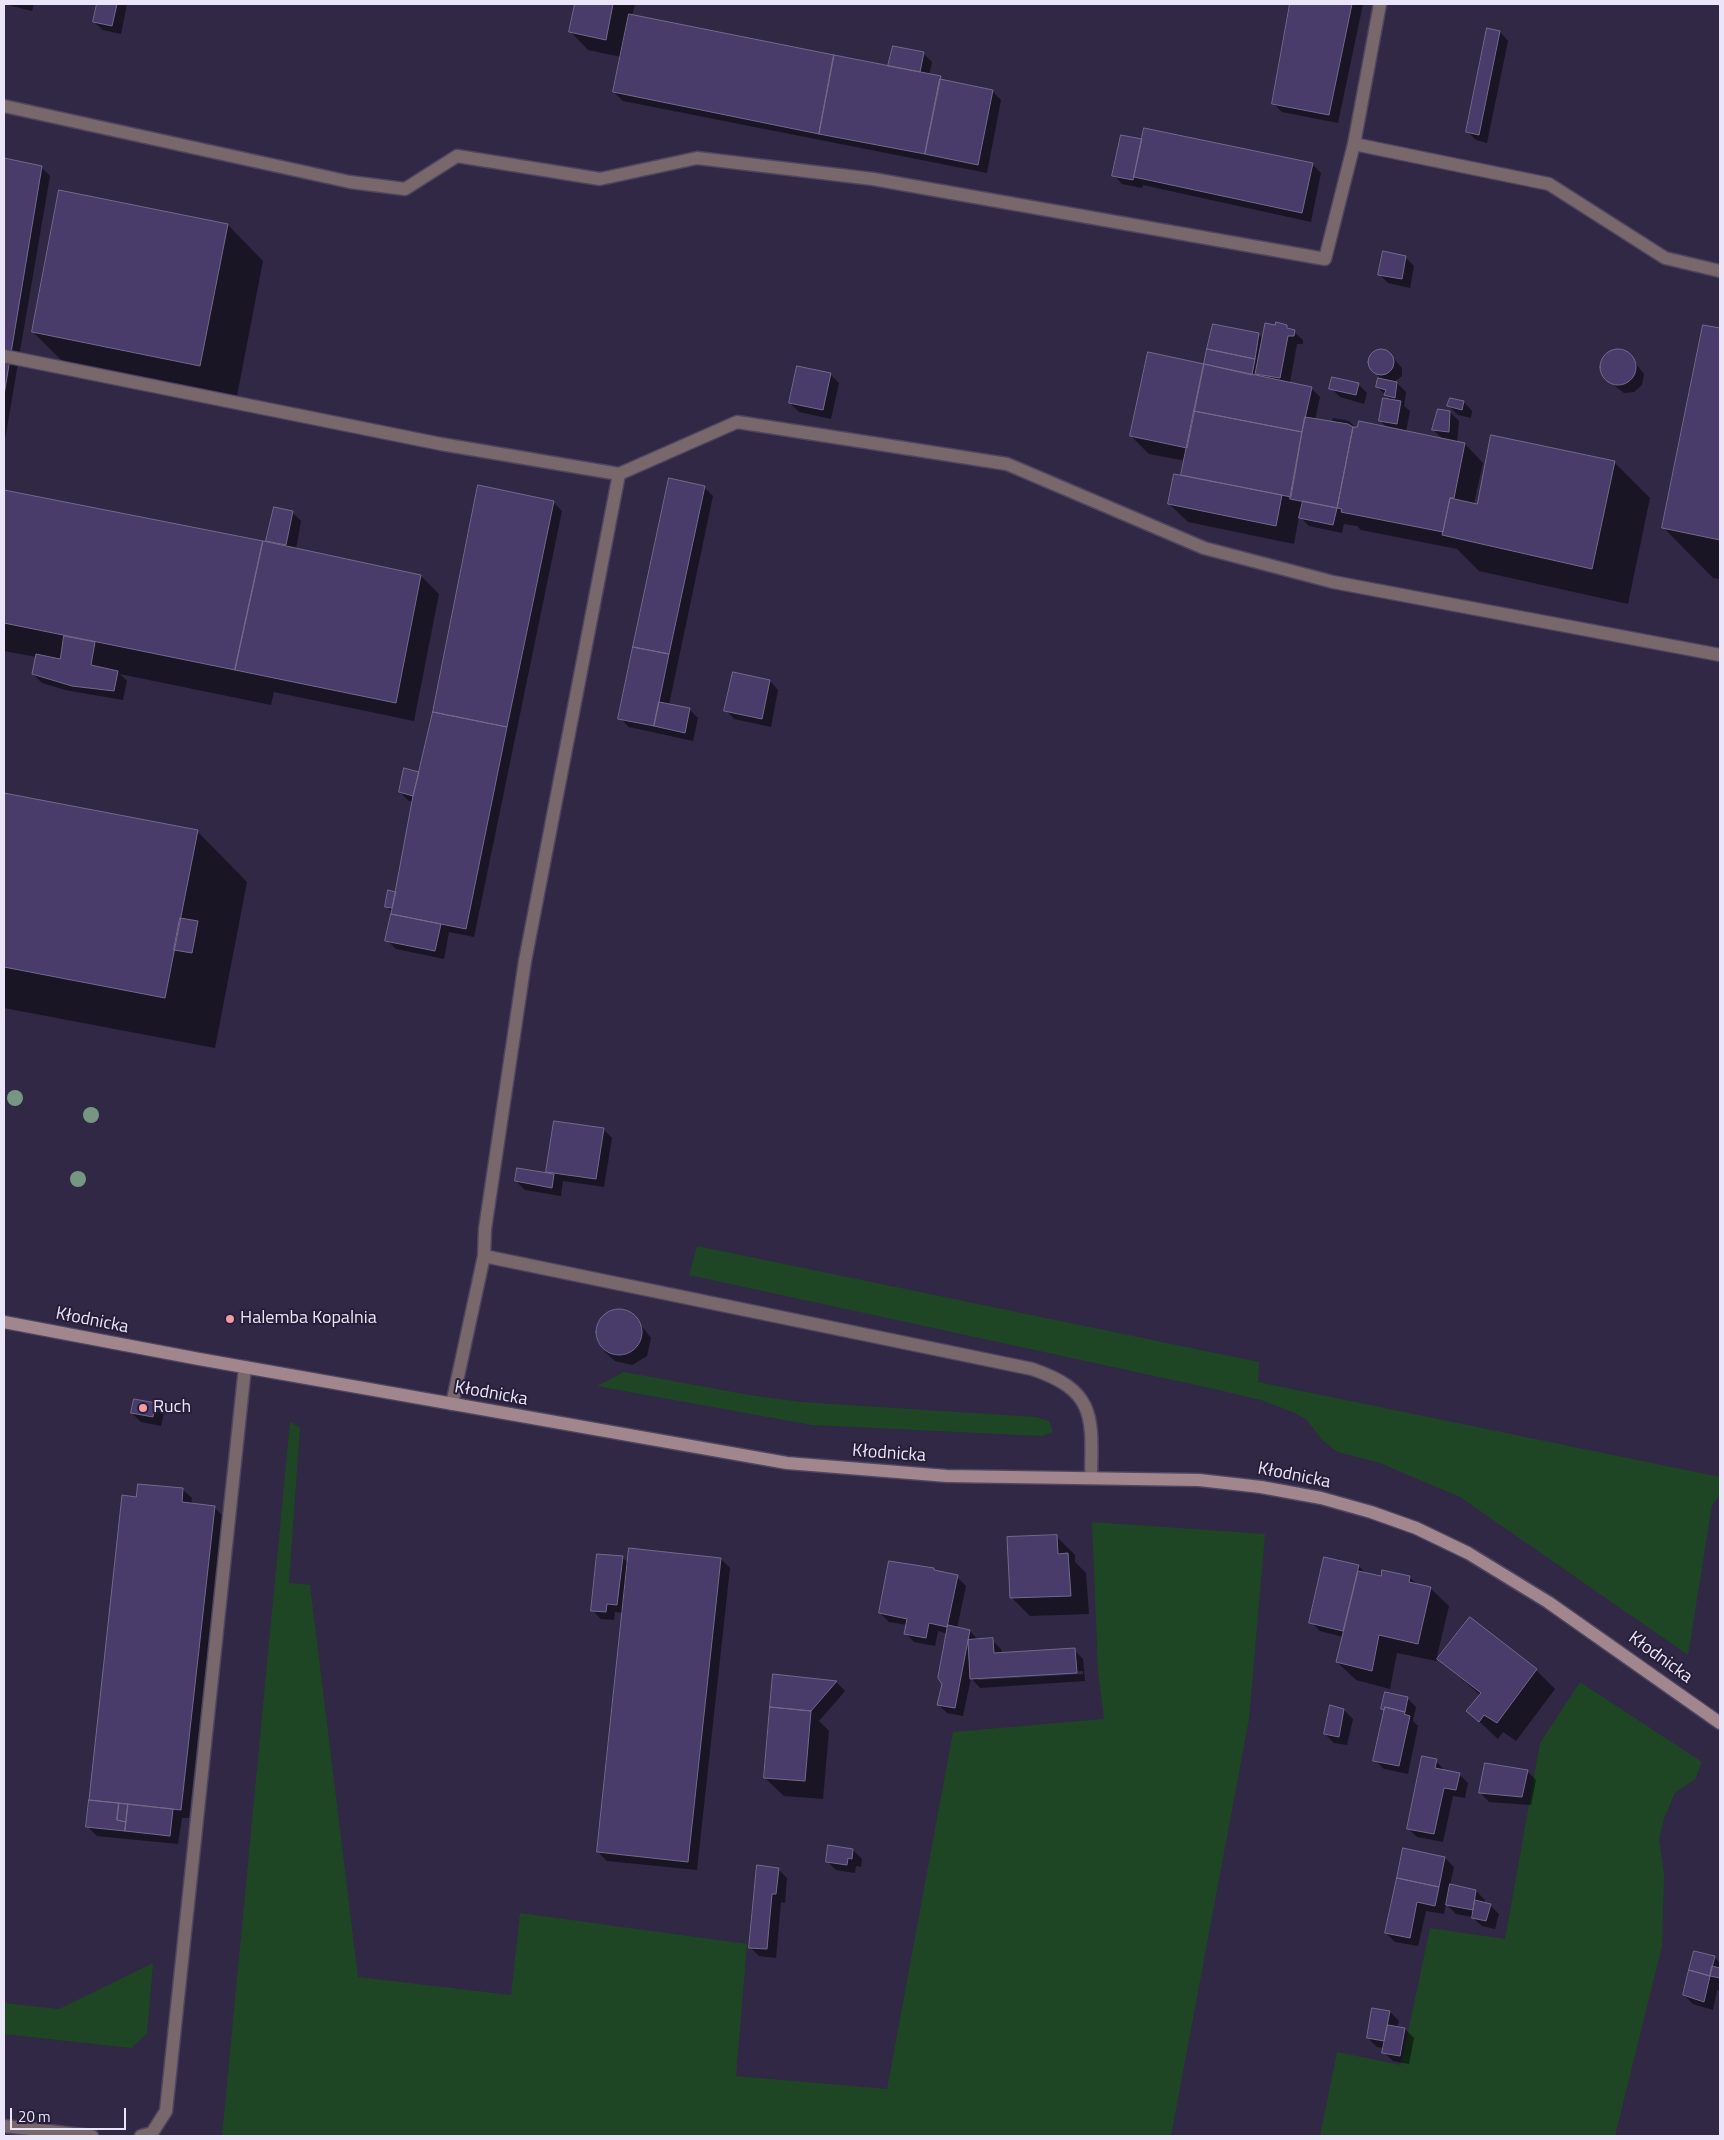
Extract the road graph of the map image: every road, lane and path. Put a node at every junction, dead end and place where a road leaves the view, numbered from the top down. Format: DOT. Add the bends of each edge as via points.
graph roads {
  1 [pos="1380,4"];
  2 [pos="4,106"];
  3 [pos="1354,144"];
  4 [pos="1720,271"];
  5 [pos="4,356"];
  6 [pos="619,474"];
  7 [pos="1720,655"];
  8 [pos="484,1256"];
  9 [pos="4,1322"];
  10 [pos="245,1367"];
  11 [pos="452,1404"];
  12 [pos="1091,1478"];
  13 [pos="1720,1723"];
  14 [pos="4,2126"];
  15 [pos="92,2136"];
  16 [pos="141,2136"];
  1 -- 3 [label="lane"];
  2 -- 3 [label="lane" via="350,182 405,189 457,156 600,179 697,158 873,178 1325,259"];
  3 -- 4 [label="lane" via="1549,184 1666,258"];
  5 -- 6 [label="lane" via="441,444"];
  6 -- 7 [label="lane" via="737,422 1007,464 1204,548 1333,582"];
  6 -- 8 [label="lane" via="525,961 485,1229"];
  8 -- 11 [label="lane"];
  8 -- 12 [label="lane" via="1032,1369 1062,1381 1078,1395 1090,1415"];
  9 -- 10 [label="street, Kłodnicka"];
  10 -- 11 [label="street, Kłodnicka"];
  10 -- 16 [label="lane" via="166,2111 152,2133"];
  11 -- 12 [label="street, Kłodnicka" via="787,1463 946,1476"];
  12 -- 13 [label="street, Kłodnicka" via="1199,1480 1261,1486 1321,1498 1416,1528 1468,1553 1548,1602"];
  14 -- 15 [label="lane"];
}
